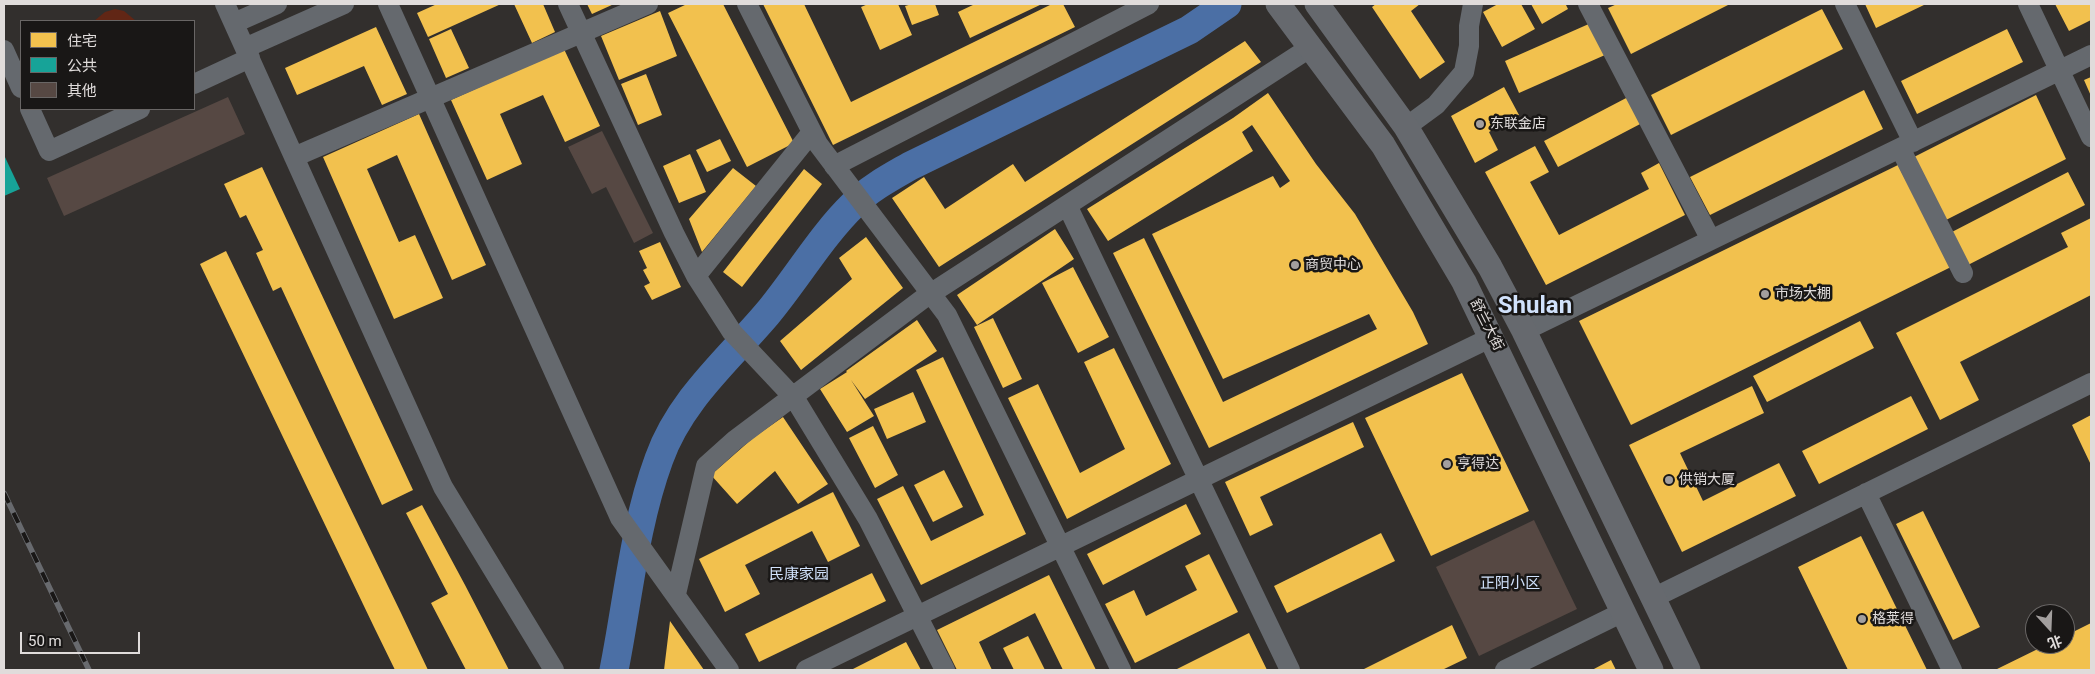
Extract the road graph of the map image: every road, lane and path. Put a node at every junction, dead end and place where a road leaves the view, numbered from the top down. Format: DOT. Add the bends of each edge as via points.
graph roads {
  1 [pos="225,4"];
  2 [pos="277,4"];
  3 [pos="344,4"];
  4 [pos="388,4"];
  5 [pos="568,4"];
  6 [pos="648,4"];
  7 [pos="747,4"];
  8 [pos="1149,4"];
  9 [pos="1278,4"];
  10 [pos="1473,4"];
  11 [pos="1588,4"];
  12 [pos="1844,4"];
  13 [pos="2028,4"];
  14 [pos="1318,6"];
  15 [pos="234,23"];
  16 [pos="582,32"];
  17 [pos="1304,38"];
  18 [pos="4,50"];
  19 [pos="247,53"];
  20 [pos="2091,55"];
  21 [pos="2060,71"];
  22 [pos="195,83"];
  23 [pos="20,86"];
  24 [pos="430,98"];
  25 [pos="30,110"];
  26 [pos="138,110"];
  27 [pos="1406,127"];
  28 [pos="812,132"];
  29 [pos="2091,137"];
  30 [pos="1907,145"];
  31 [pos="294,157"];
  32 [pos="836,168"];
  33 [pos="1067,205"];
  34 [pos="1711,240"];
  35 [pos="1963,273"];
  36 [pos="696,276"];
  37 [pos="931,293"];
  38 [pos="1524,331"];
  39 [pos="1492,337"];
  40 [pos="2091,383"];
  41 [pos="793,397"];
  42 [pos="1199,479"];
  43 [pos="1866,493"];
  44 [pos="1060,547"];
  45 [pos="674,592"];
  46 [pos="1653,598"];
  47 [pos="1623,612"];
  48 [pos="918,616"];
  49 [pos="554,670"];
  50 [pos="729,670"];
  51 [pos="806,670"];
  52 [pos="945,670"];
  53 [pos="1120,670"];
  54 [pos="1290,670"];
  55 [pos="1505,670"];
  56 [pos="1651,670"];
  57 [pos="1688,670"];
  58 [pos="1952,670"];
  1 -- 15 [label="street"];
  2 -- 15 [label="street"];
  3 -- 19 [label="street"];
  4 -- 24 [label="street"];
  5 -- 16 [label="street"];
  6 -- 16 [label="street"];
  7 -- 28 [label="street"];
  8 -- 32 [label="street"];
  9 -- 17 [label="main road, 舒兰大街"];
  10 -- 27 [label="street" via="1464,72 1436,105"];
  11 -- 34 [label="street"];
  12 -- 30 [label="street"];
  13 -- 21 [label="street"];
  14 -- 27 [label="main road"];
  15 -- 19 [label="street"];
  16 -- 24 [label="street"];
  16 -- 36 [label="street"];
  17 -- 33 [label="street"];
  17 -- 39 [label="main road, 舒兰大街" via="1383,146 1464,282"];
  18 -- 23 [label="street"];
  19 -- 22 [label="street"];
  19 -- 31 [label="street"];
  20 -- 21 [label="street"];
  21 -- 29 [label="street"];
  21 -- 30 [label="street"];
  24 -- 31 [label="street"];
  24 -- 45 [label="street" via="620,518"];
  25 -- 26 [label="street" via="49,151"];
  27 -- 38 [label="main road" via="1490,267"];
  28 -- 32 [label="street"];
  28 -- 36 [label="street"];
  30 -- 34 [label="street"];
  30 -- 35 [label="street"];
  31 -- 49 [label="street" via="443,487"];
  32 -- 37 [label="street"];
  33 -- 37 [label="street"];
  33 -- 42 [label="street"];
  34 -- 38 [label="street"];
  36 -- 41 [label="street" via="732,332"];
  37 -- 41 [label="street"];
  37 -- 44 [label="street" via="947,315"];
  38 -- 46 [label="main road"];
  39 -- 42 [label="street"];
  39 -- 47 [label="main road, 舒兰大街"];
  40 -- 43 [label="street"];
  41 -- 45 [label="street" via="706,466"];
  41 -- 48 [label="street" via="868,520"];
  42 -- 44 [label="street"];
  42 -- 54 [label="street"];
  43 -- 46 [label="street"];
  43 -- 58 [label="street"];
  44 -- 48 [label="street"];
  44 -- 53 [label="street"];
  45 -- 50 [label="street"];
  46 -- 57 [label="main road"];
  47 -- 55 [label="street"];
  47 -- 56 [label="main road, 舒兰大街"];
  48 -- 51 [label="street"];
  48 -- 52 [label="street"];
}
